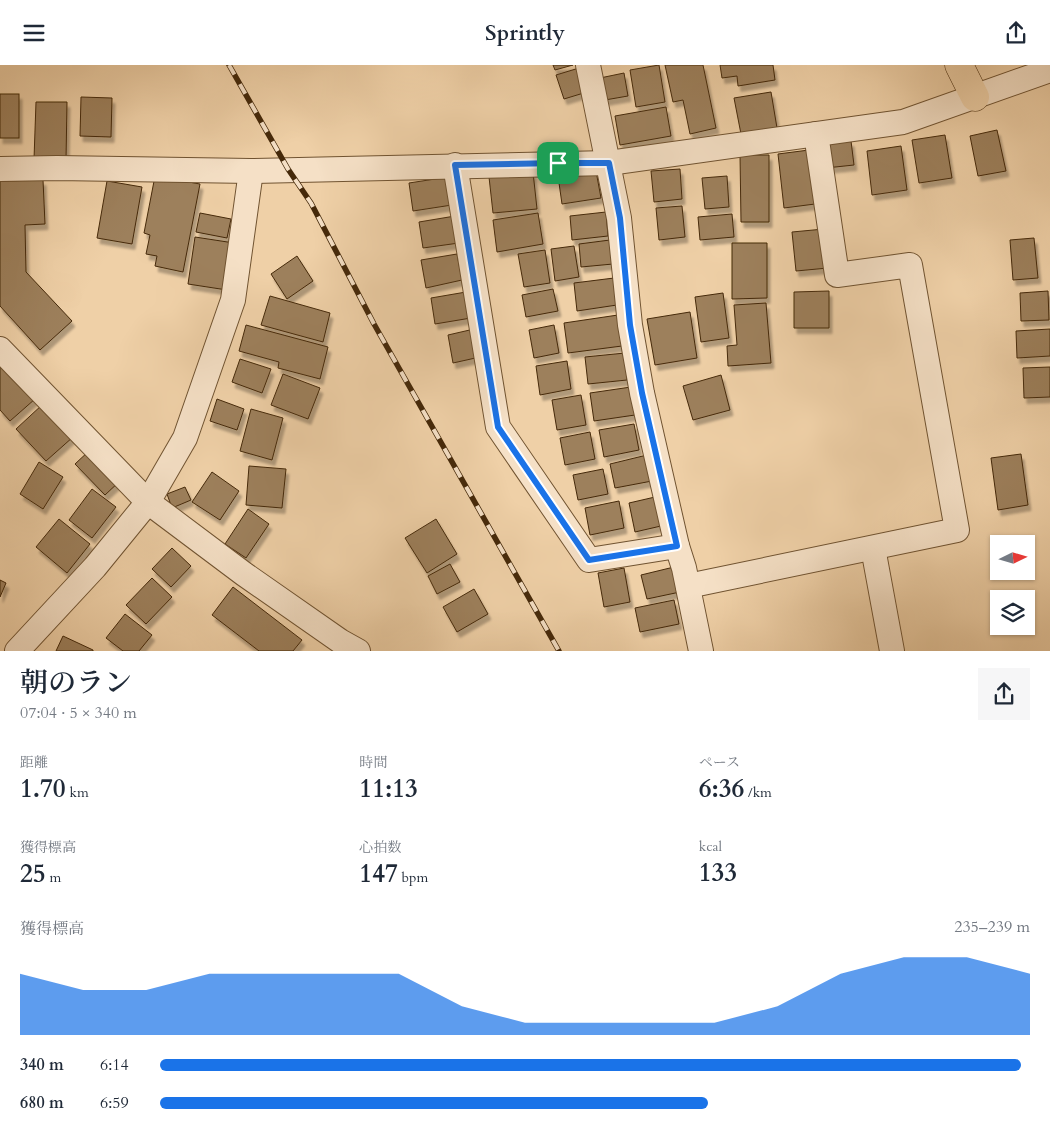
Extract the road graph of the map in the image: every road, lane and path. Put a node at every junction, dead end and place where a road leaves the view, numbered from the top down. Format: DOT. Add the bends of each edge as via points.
graph roads {
  1 [pos="588,65"];
  2 [pos="960,65"];
  3 [pos="1050,70"];
  4 [pos="975,97"];
  5 [pos="816,135"];
  6 [pos="609,163"];
  7 [pos="455,165"];
  8 [pos="0,169"];
  9 [pos="251,171"];
  10 [pos="0,349"];
  11 [pos="148,502"];
  12 [pos="677,546"];
  13 [pos="872,548"];
  14 [pos="688,586"];
  15 [pos="17,651"];
  16 [pos="358,651"];
  17 [pos="701,651"];
  18 [pos="892,651"];
  1 -- 6 [label="lane"];
  2 -- 4 [label="main road"];
  3 -- 4 [label="lane"];
  4 -- 5 [label="lane" via="903,122"];
  5 -- 6 [label="lane"];
  5 -- 13 [label="lane" via="837,275 910,265 957,530"];
  6 -- 7 [label="lane"];
  6 -- 12 [label="lane" via="620,218 635,354"];
  7 -- 9 [label="lane"];
  7 -- 12 [label="lane" via="498,427 589,560"];
  8 -- 9 [label="lane"];
  9 -- 11 [label="lane" via="233,300 186,438"];
  10 -- 11 [label="lane"];
  11 -- 15 [label="lane" via="95,567"];
  11 -- 16 [label="lane" via="244,574"];
  12 -- 14 [label="lane"];
  13 -- 14 [label="lane"];
  13 -- 18 [label="lane"];
  14 -- 17 [label="lane"];
}
